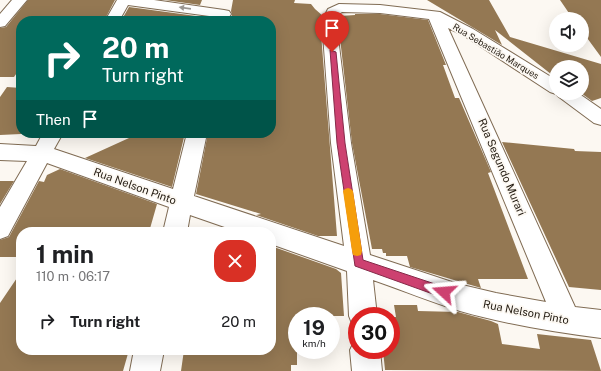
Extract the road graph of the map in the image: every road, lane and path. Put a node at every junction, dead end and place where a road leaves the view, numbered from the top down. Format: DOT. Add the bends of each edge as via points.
graph roads {
  1 [pos="20,0"];
  2 [pos="124,0"];
  3 [pos="224,12"];
  4 [pos="435,15"];
  5 [pos="115,16"];
  6 [pos="0,23"];
  7 [pos="549,84"];
  8 [pos="574,100"];
  9 [pos="601,118"];
  10 [pos="49,138"];
  11 [pos="196,138"];
  12 [pos="0,152"];
  13 [pos="41,154"];
  14 [pos="181,203"];
  15 [pos="176,227"];
  16 [pos="253,227"];
  17 [pos="0,229"];
  18 [pos="276,235"];
  19 [pos="359,263"];
  20 [pos="362,307"];
  21 [pos="567,320"];
  22 [pos="601,324"];
  23 [pos="148,355"];
  24 [pos="366,359"];
  25 [pos="145,371"];
  26 [pos="367,371"];
  1 -- 6 [label="street"];
  3 -- 2 [label="street, one-way"];
  2 -- 5 [label="street"];
  4 -- 7 [label="street, Rua Sebastião Marques" via="468,32"];
  4 -- 19 [label="street" via="339,8 333,12 329,21 341,143"];
  4 -- 21 [label="street, Rua Segundo Murari"];
  8 -- 9 [label="street"];
  10 -- 13 [label="street"];
  11 -- 14 [label="street"];
  12 -- 13 [label="street, Rua Nelson Pinto"];
  13 -- 14 [label="street, Rua Nelson Pinto"];
  13 -- 17 [label="street"];
  14 -- 15 [label="street"];
  14 -- 16 [label="street, Rua Nelson Pinto"];
  18 -- 19 [label="street, Rua Nelson Pinto"];
  19 -- 20 [label="street"];
  19 -- 21 [label="street, Rua Nelson Pinto" via="458,297"];
  21 -- 22 [label="street, Rua Nelson Pinto"];
  23 -- 25 [label="street"];
  24 -- 26 [label="street"];
}
